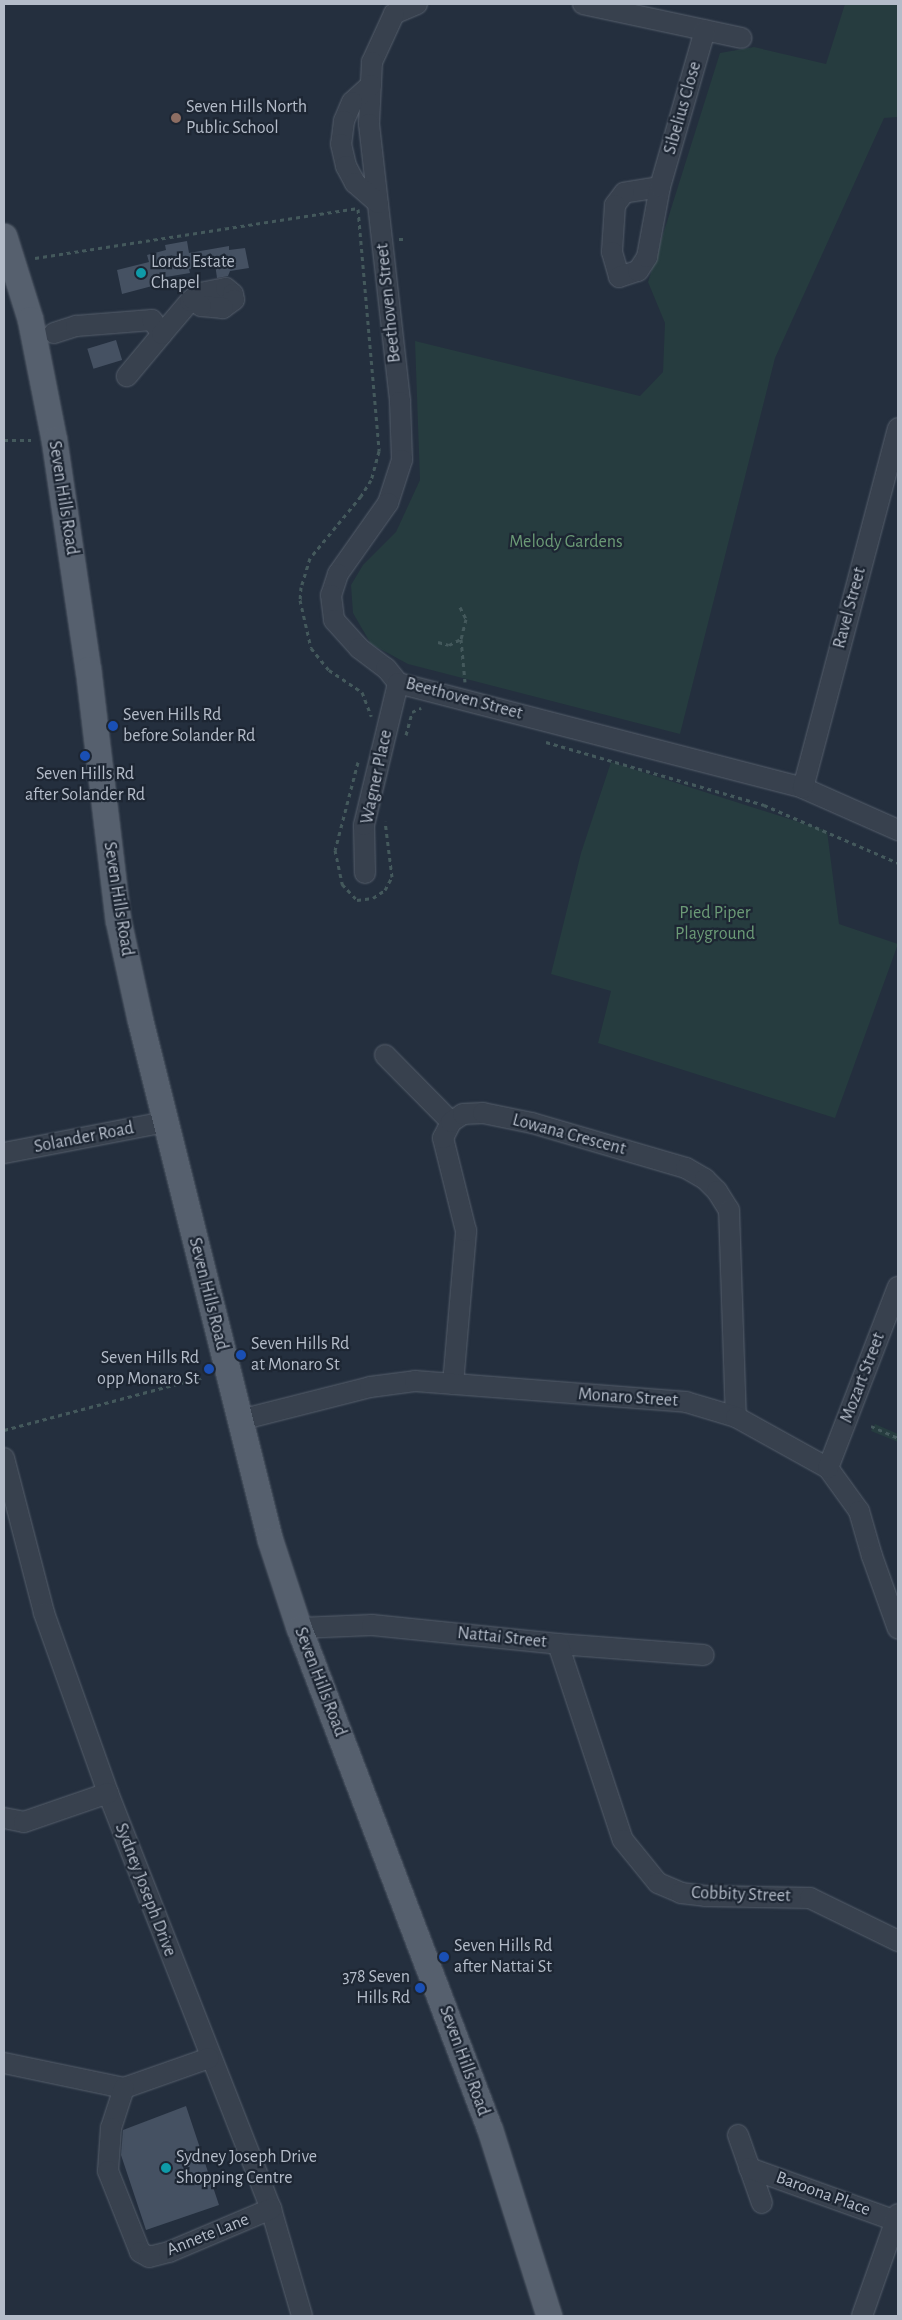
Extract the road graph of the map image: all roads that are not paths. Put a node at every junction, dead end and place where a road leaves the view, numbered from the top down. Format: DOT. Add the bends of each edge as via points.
graph roads {
  1 [pos="417,4"];
  2 [pos="583,4"];
  3 [pos="389,9"];
  4 [pos="705,30"];
  5 [pos="741,38"];
  6 [pos="370,85"];
  7 [pos="660,187"];
  8 [pos="378,204"];
  9 [pos="4,236"];
  10 [pos="193,299"];
  11 [pos="54,333"];
  12 [pos="162,334"];
  13 [pos="127,376"];
  14 [pos="898,428"];
  15 [pos="398,683"];
  16 [pos="802,788"];
  17 [pos="898,830"];
  18 [pos="365,873"];
  19 [pos="385,1056"];
  20 [pos="165,1122"];
  21 [pos="451,1122"];
  22 [pos="4,1153"];
  23 [pos="898,1287"];
  24 [pos="452,1384"];
  25 [pos="736,1417"];
  26 [pos="240,1420"];
  27 [pos="4,1458"];
  28 [pos="828,1468"];
  29 [pos="299,1628"];
  30 [pos="898,1629"];
  31 [pos="558,1644"];
  32 [pos="704,1655"];
  33 [pos="108,1793"];
  34 [pos="4,1818"];
  35 [pos="898,1940"];
  36 [pos="209,2058"];
  37 [pos="4,2063"];
  38 [pos="124,2088"];
  39 [pos="738,2135"];
  40 [pos="749,2168"];
  41 [pos="762,2203"];
  42 [pos="271,2209"];
  43 [pos="897,2218"];
  44 [pos="302,2316"];
  45 [pos="549,2316"];
  46 [pos="862,2316"];
  1 -- 3 [label="street, Beethoven Street"];
  2 -- 4 [label="street"];
  3 -- 6 [label="street, Beethoven Street" via="372,62"];
  4 -- 5 [label="street"];
  4 -- 7 [label="street, Sibelius Close"];
  6 -- 8 [label="street, Beethoven Street" via="369,124"];
  6 -- 8 [label="street" via="352,102 344,121 341,144 346,166 355,183"];
  8 -- 15 [label="street, Beethoven Street" via="400,402 402,460 388,503 338,574 331,595 334,620"];
  9 -- 20 [label="main road, Seven Hills Road" via="30,319 42,373 88,669 118,920"];
  10 -- 12 [label="street"];
  11 -- 12 [label="street" via="76,326 152,320"];
  12 -- 13 [label="street"];
  14 -- 16 [label="street, Ravel Street"];
  15 -- 16 [label="street, Beethoven Street"];
  15 -- 18 [label="street, Wagner Place" via="364,825"];
  16 -- 17 [label="street, Beethoven Street"];
  19 -- 21 [label="street"];
  20 -- 22 [label="street, Solander Road"];
  20 -- 26 [label="main road, Seven Hills Road"];
  21 -- 24 [label="street" via="443,1138 445,1154 466,1231"];
  21 -- 25 [label="street, Lowana Crescent" via="464,1114 483,1113 532,1123 686,1168 706,1179 729,1210"];
  23 -- 28 [label="street, Mozart Street"];
  24 -- 25 [label="street, Monaro Street" via="686,1402"];
  24 -- 26 [label="street, Monaro Street" via="415,1381 370,1386"];
  25 -- 28 [label="street, Monaro Street"];
  26 -- 29 [label="main road, Seven Hills Road" via="270,1540"];
  27 -- 33 [label="street, Sydney Joseph Drive" via="44,1613"];
  28 -- 30 [label="street, Monaro Street" via="859,1511"];
  29 -- 31 [label="street, Nattai Street" via="372,1625"];
  29 -- 45 [label="main road, Seven Hills Road" via="490,2130"];
  31 -- 32 [label="street, Nattai Street"];
  31 -- 35 [label="street, Cobbity Street" via="623,1840 658,1883 681,1893 705,1896 810,1898"];
  33 -- 34 [label="street" via="24,1822"];
  33 -- 36 [label="street, Sydney Joseph Drive"];
  36 -- 38 [label="street"];
  36 -- 42 [label="street, Sydney Joseph Drive"];
  37 -- 38 [label="street"];
  38 -- 42 [label="street, Annete Lane" via="111,2128 108,2171 140,2252 149,2257 169,2252"];
  39 -- 40 [label="street, Baroona Place"];
  40 -- 41 [label="street, Baroona Place"];
  40 -- 43 [label="street, Baroona Place"];
  42 -- 44 [label="street, Sydney Joseph Drive"];
  43 -- 46 [label="street"];
}
